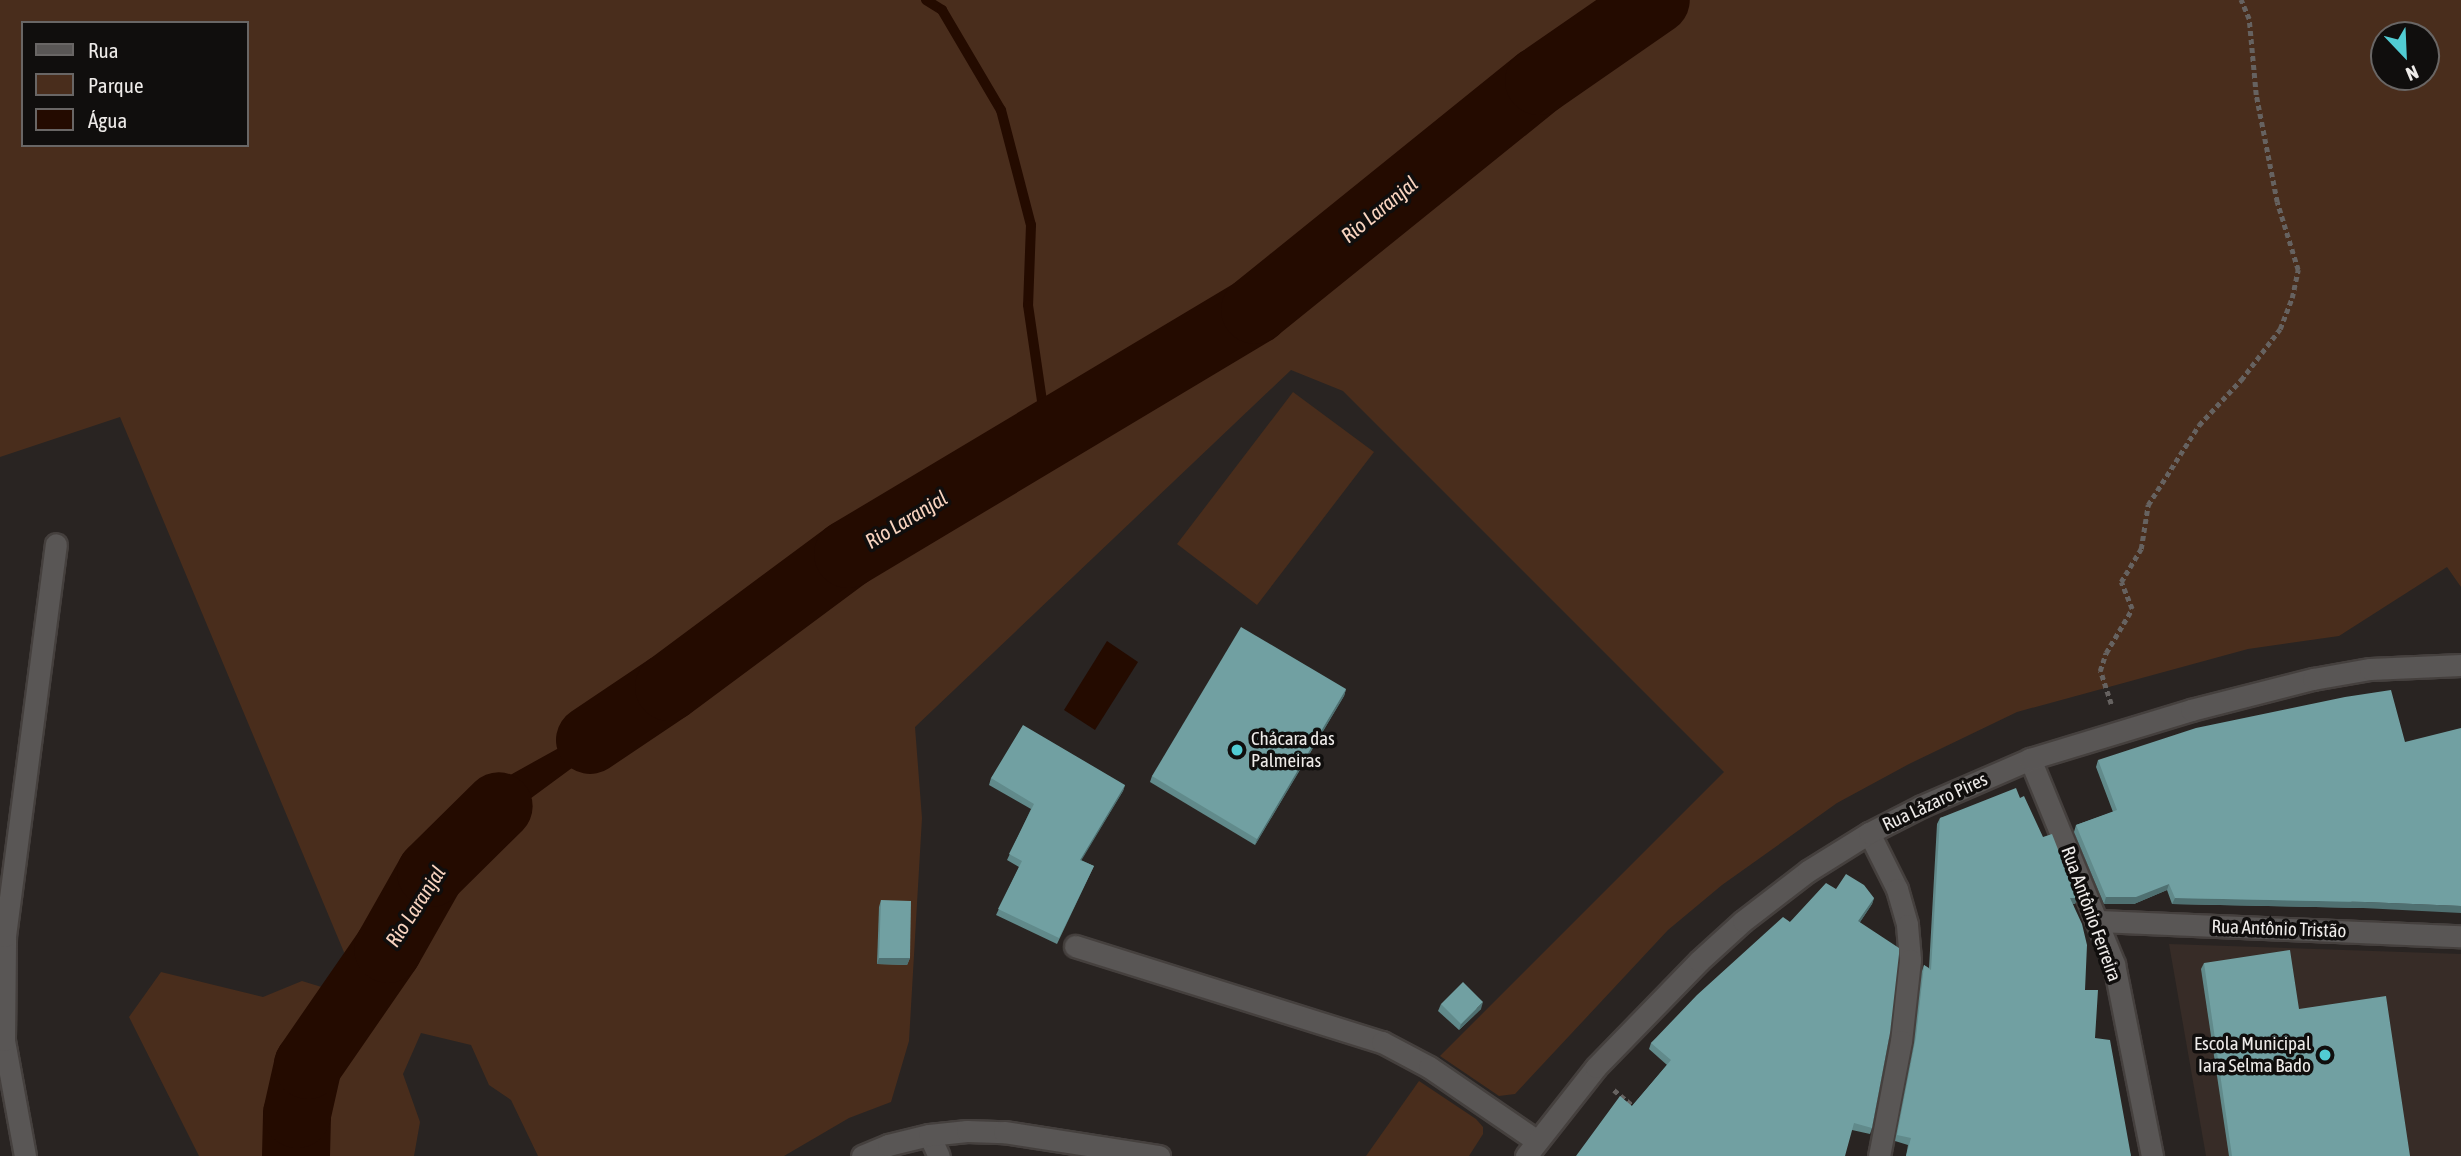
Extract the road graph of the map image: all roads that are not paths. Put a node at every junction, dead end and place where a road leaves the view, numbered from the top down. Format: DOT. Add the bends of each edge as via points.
graph roads {
  1 [pos="56,544"];
  2 [pos="2461,665"];
  3 [pos="2030,759"];
  4 [pos="1869,833"];
  5 [pos="2097,921"];
  6 [pos="2461,936"];
  7 [pos="1075,946"];
  8 [pos="929,1135"];
  9 [pos="1531,1149"];
  10 [pos="25,1156"];
  11 [pos="862,1156"];
  12 [pos="939,1156"];
  13 [pos="1159,1156"];
  14 [pos="1879,1156"];
  15 [pos="2152,1156"];
  1 -- 10 [label="street" via="5,936 4,1040"];
  2 -- 3 [label="street, Rua Lázaro Pires" via="2370,669 2313,679"];
  3 -- 4 [label="street, Rua Lázaro Pires"];
  3 -- 5 [label="street, Rua Antônio Ferreira"];
  4 -- 9 [label="street, Rua Lázaro Pires" via="1743,921 1637,1021"];
  4 -- 14 [label="street" via="1903,908 1910,960 1902,1041"];
  5 -- 6 [label="street, Rua Antônio Tristão"];
  5 -- 15 [label="street, Rua Antônio Ferreira" via="2114,964"];
  7 -- 9 [label="street" via="1382,1042 1429,1067"];
  8 -- 11 [label="street"];
  8 -- 12 [label="street"];
  8 -- 13 [label="street" via="1004,1132"];
}
